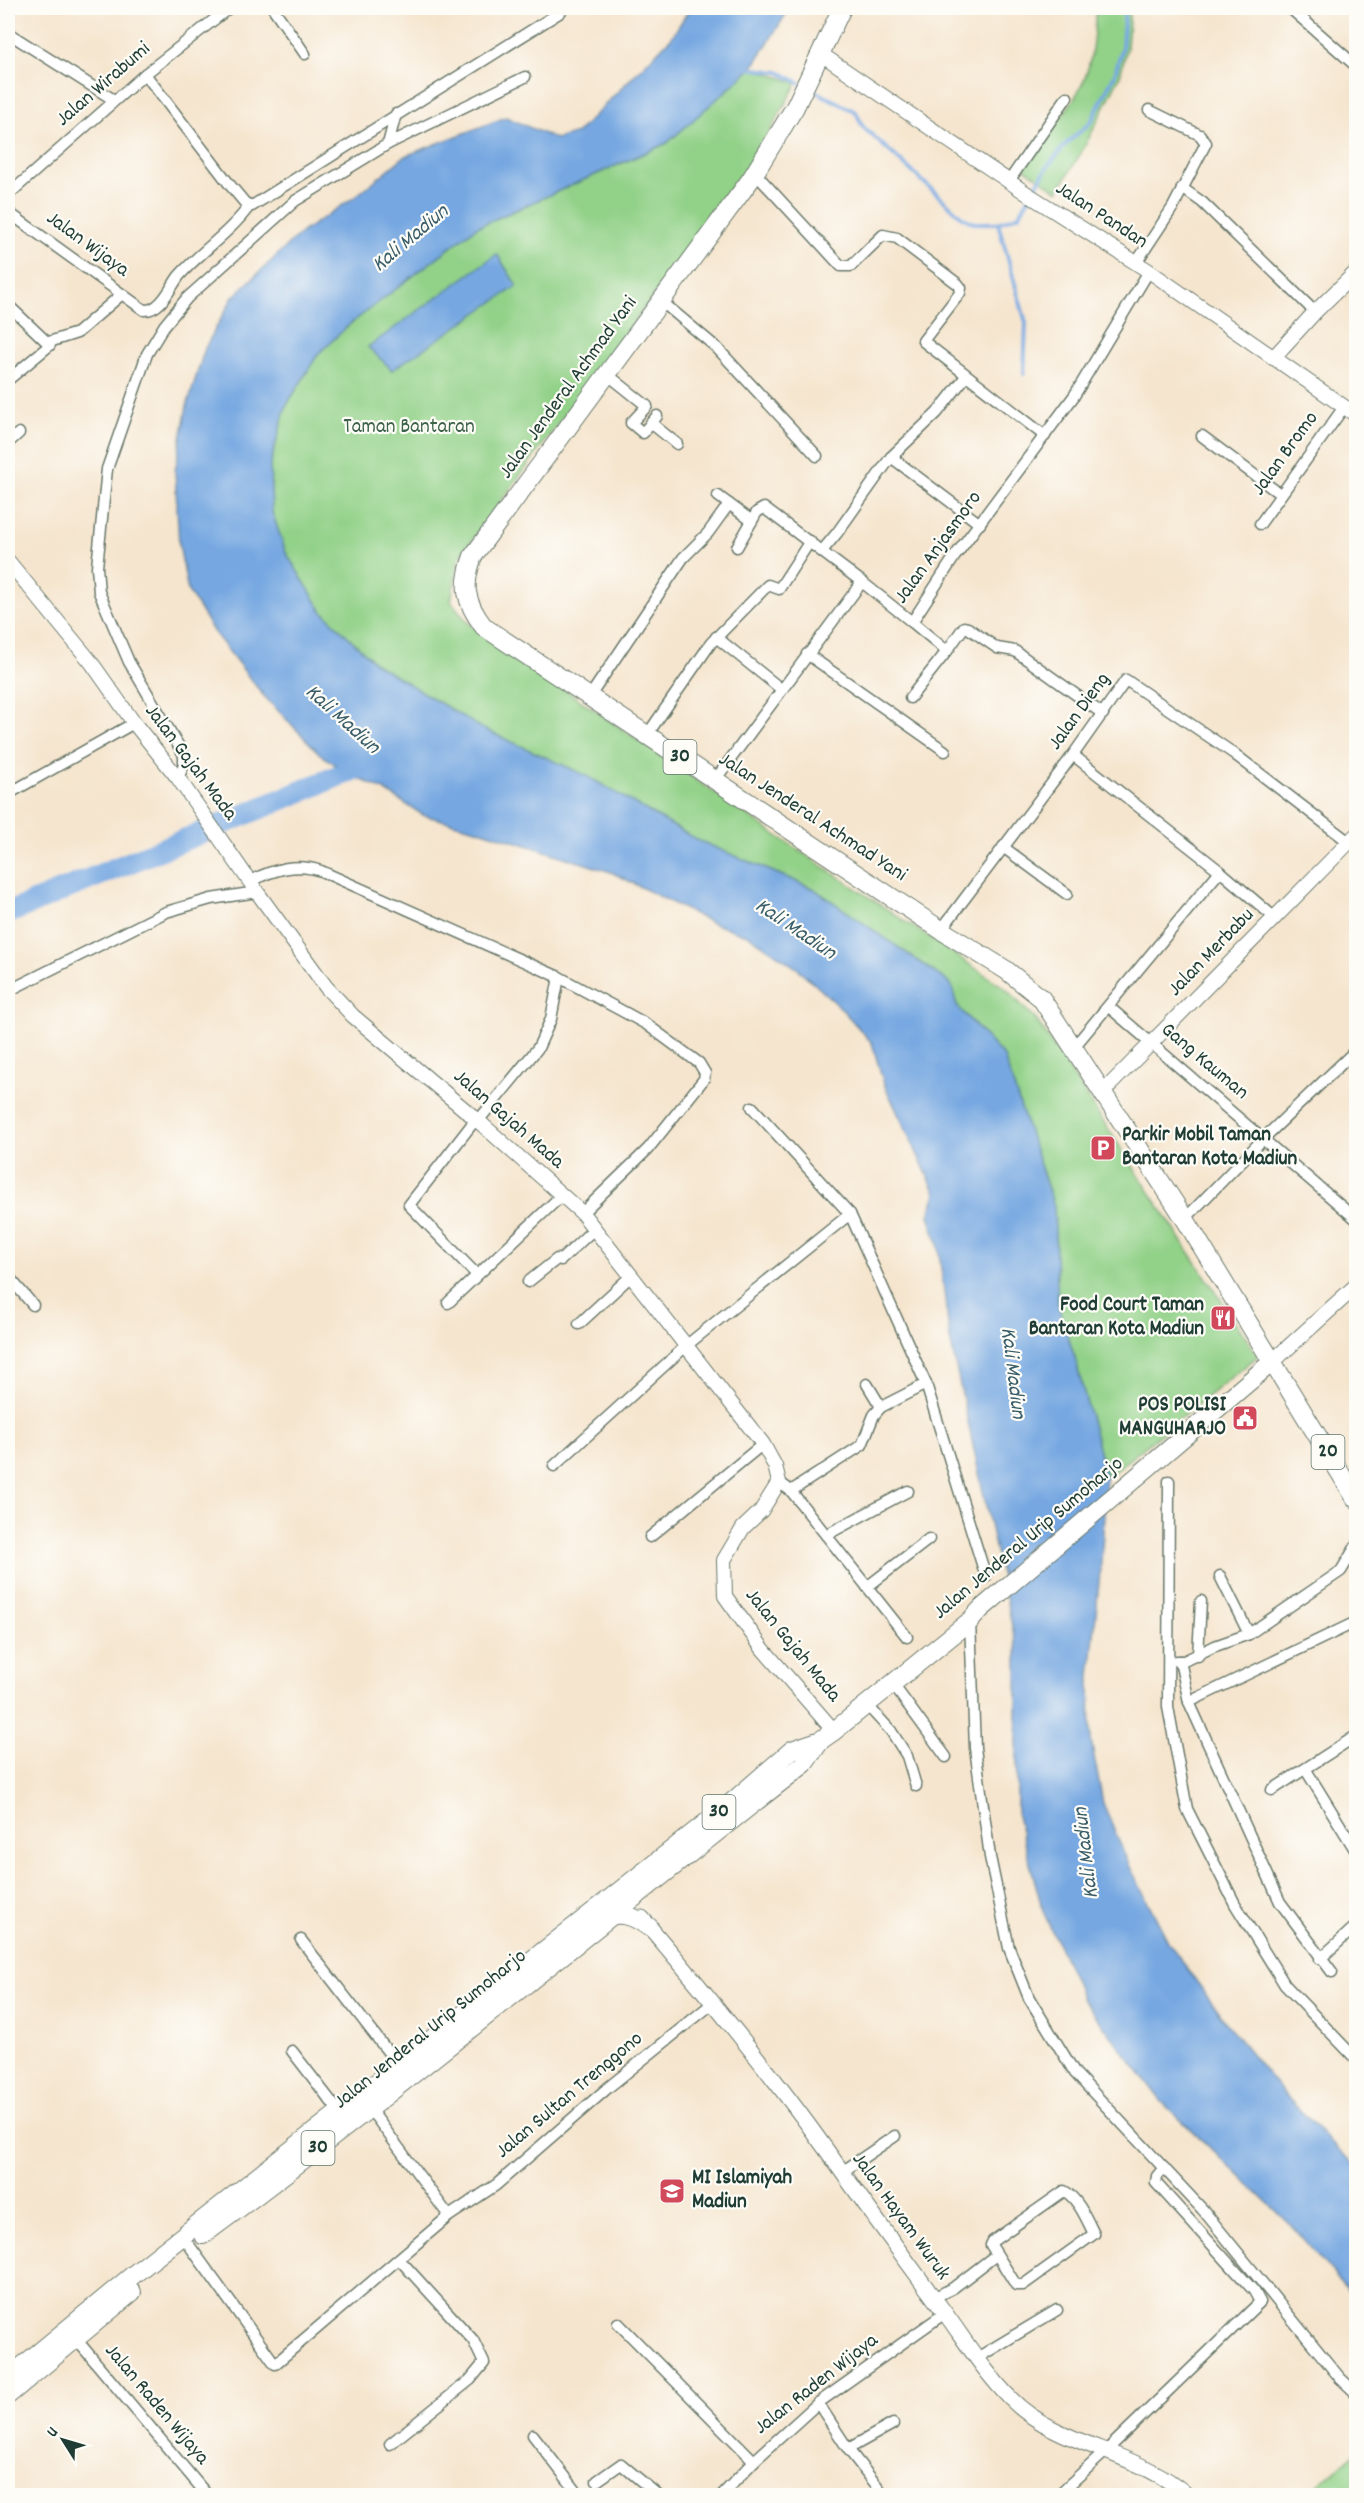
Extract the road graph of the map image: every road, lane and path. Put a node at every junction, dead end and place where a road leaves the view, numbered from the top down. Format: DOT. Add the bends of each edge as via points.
graph roads {
  1 [pos="229,8"];
  2 [pos="273,8"];
  3 [pos="564,8"];
  4 [pos="842,8"];
  5 [pos="1290,8"];
  6 [pos="8,33"];
  7 [pos="304,54"];
  8 [pos="818,60"];
  9 [pos="1356,66"];
  10 [pos="145,74"];
  11 [pos="525,77"];
  12 [pos="1067,97"];
  13 [pos="114,100"];
  14 [pos="1149,110"];
  15 [pos="396,114"];
  16 [pos="388,144"];
  17 [pos="755,173"];
  18 [pos="1009,181"];
  19 [pos="1182,190"];
  20 [pos="8,195"];
  21 [pos="250,206"];
  22 [pos="8,212"];
  23 [pos="1136,263"];
  24 [pos="1149,272"];
  25 [pos="1356,272"];
  26 [pos="122,294"];
  27 [pos="661,301"];
  28 [pos="8,304"];
  29 [pos="1315,312"];
  30 [pos="49,342"];
  31 [pos="1273,358"];
  32 [pos="607,374"];
  33 [pos="966,376"];
  34 [pos="8,380"];
  35 [pos="1344,407"];
  36 [pos="1356,415"];
  37 [pos="19,433"];
  38 [pos="1045,436"];
  39 [pos="1202,436"];
  40 [pos="8,443"];
  41 [pos="677,444"];
  42 [pos="817,456"];
  43 [pos="891,458"];
  44 [pos="1280,494"];
  45 [pos="718,496"];
  46 [pos="729,504"];
  47 [pos="752,521"];
  48 [pos="980,524"];
  49 [pos="1260,524"];
  50 [pos="810,542"];
  51 [pos="737,547"];
  52 [pos="822,551"];
  53 [pos="8,561"];
  54 [pos="862,582"];
  55 [pos="912,622"];
  56 [pos="716,637"];
  57 [pos="947,651"];
  58 [pos="807,654"];
  59 [pos="781,689"];
  60 [pos="590,696"];
  61 [pos="910,698"];
  62 [pos="1103,714"];
  63 [pos="134,723"];
  64 [pos="647,735"];
  65 [pos="945,751"];
  66 [pos="1073,754"];
  67 [pos="179,779"];
  68 [pos="714,780"];
  69 [pos="8,794"];
  70 [pos="1353,839"];
  71 [pos="1003,847"];
  72 [pos="1220,871"];
  73 [pos="253,887"];
  74 [pos="1067,894"];
  75 [pos="1275,918"];
  76 [pos="941,930"];
  77 [pos="559,977"];
  78 [pos="8,991"];
  79 [pos="1109,1007"];
  80 [pos="1153,1044"];
  81 [pos="1074,1047"];
  82 [pos="1356,1050"];
  83 [pos="1104,1091"];
  84 [pos="752,1107"];
  85 [pos="477,1120"];
  86 [pos="1263,1138"];
  87 [pos="563,1194"];
  88 [pos="582,1213"];
  89 [pos="850,1214"];
  90 [pos="1185,1219"];
  91 [pos="1356,1219"];
  92 [pos="595,1228"];
  93 [pos="477,1275"];
  94 [pos="632,1275"];
  95 [pos="8,1276"];
  96 [pos="528,1282"];
  97 [pos="1356,1286"];
  98 [pos="448,1303"];
  99 [pos="33,1305"];
  100 [pos="579,1324"];
  101 [pos="687,1345"];
  102 [pos="1268,1366"];
  103 [pos="867,1384"];
  104 [pos="926,1384"];
  105 [pos="881,1407"];
  106 [pos="763,1444"];
  107 [pos="554,1466"];
  108 [pos="1169,1481"];
  109 [pos="779,1482"];
  110 [pos="791,1491"];
  111 [pos="908,1491"];
  112 [pos="1356,1499"];
  113 [pos="826,1535"];
  114 [pos="650,1537"];
  115 [pos="929,1539"];
  116 [pos="1356,1546"];
  117 [pos="1220,1576"];
  118 [pos="986,1577"];
  119 [pos="867,1587"];
  120 [pos="1201,1601"];
  121 [pos="976,1615"];
  122 [pos="1356,1622"];
  123 [pos="1250,1634"];
  124 [pos="907,1637"];
  125 [pos="1198,1656"];
  126 [pos="1166,1661"];
  127 [pos="1180,1661"];
  128 [pos="891,1683"];
  129 [pos="1189,1702"];
  130 [pos="866,1704"];
  131 [pos="827,1735"];
  132 [pos="1356,1737"];
  133 [pos="946,1757"];
  134 [pos="1306,1770"];
  135 [pos="916,1786"];
  136 [pos="1272,1790"];
  137 [pos="1356,1851"];
  138 [pos="623,1896"];
  139 [pos="609,1916"];
  140 [pos="649,1926"];
  141 [pos="1356,1926"];
  142 [pos="300,1940"];
  143 [pos="1320,1959"];
  144 [pos="1332,1972"];
  145 [pos="713,2003"];
  146 [pos="292,2051"];
  147 [pos="1356,2059"];
  148 [pos="399,2066"];
  149 [pos="370,2109"];
  150 [pos="340,2112"];
  151 [pos="896,2136"];
  152 [pos="1164,2168"];
  153 [pos="842,2172"];
  154 [pos="449,2216"];
  155 [pos="189,2245"];
  156 [pos="996,2255"];
  157 [pos="399,2259"];
  158 [pos="933,2298"];
  159 [pos="1057,2310"];
  160 [pos="945,2313"];
  161 [pos="618,2323"];
  162 [pos="76,2338"];
  163 [pos="977,2358"];
  164 [pos="8,2378"];
  165 [pos="1356,2393"];
  166 [pos="8,2395"];
  167 [pos="818,2403"];
  168 [pos="893,2424"];
  169 [pos="533,2435"];
  170 [pos="390,2444"];
  171 [pos="848,2449"];
  172 [pos="1107,2450"];
  173 [pos="754,2461"];
  174 [pos="597,2481"];
  175 [pos="207,2496"];
  176 [pos="580,2496"];
  177 [pos="659,2496"];
  178 [pos="721,2496"];
  179 [pos="885,2496"];
  180 [pos="1057,2496"];
  181 [pos="1188,2496"];
  1 -- 10 [label="street, Jalan Wirabumi"];
  2 -- 7 [label="street"];
  3 -- 15 [label="street"];
  4 -- 8 [label="highway, Jalan Jenderal Achmad Yani / 30"];
  5 -- 9 [label="street"];
  6 -- 13 [label="street"];
  8 -- 17 [label="highway, Jalan Jenderal Achmad Yani / 30"];
  8 -- 18 [label="street, Jalan Pandan"];
  10 -- 13 [label="street, Jalan Wirabumi"];
  10 -- 21 [label="street"];
  11 -- 16 [label="street"];
  12 -- 18 [label="street"];
  13 -- 20 [label="street, Jalan Wirabumi"];
  14 -- 19 [label="street" via="1205,140"];
  15 -- 16 [label="street"];
  15 -- 21 [label="street"];
  16 -- 67 [label="street" via="295,201 187,298 147,354 107,468 97,567 99,592 129,662 184,755"];
  17 -- 27 [label="highway, Jalan Jenderal Achmad Yani / 30"];
  17 -- 33 [label="street" via="841,266 851,266 883,235 888,235 958,284 960,293 923,341"];
  18 -- 23 [label="street, Jalan Pandan"];
  19 -- 23 [label="street"];
  19 -- 29 [label="street" via="1202,202"];
  21 -- 26 [label="street, Jalan Wijaya" via="151,311"];
  22 -- 26 [label="street, Jalan Wijaya"];
  23 -- 24 [label="street, Jalan Pandan"];
  24 -- 31 [label="street, Jalan Pandan"];
  24 -- 38 [label="street, Jalan Anjasmoro" via="1074,396"];
  25 -- 29 [label="street"];
  26 -- 30 [label="street" via="77,333"];
  27 -- 32 [label="highway, Jalan Jenderal Achmad Yani / 30"];
  27 -- 42 [label="street" via="717,348"];
  28 -- 30 [label="street"];
  29 -- 31 [label="street"];
  30 -- 34 [label="street" via="47,350"];
  31 -- 35 [label="street, Jalan Pandan"];
  32 -- 41 [label="street" via="647,406 631,423 643,433 654,420"];
  32 -- 60 [label="highway, Jalan Jenderal Achmad Yani / 30" via="473,556 465,576 467,596 484,627"];
  33 -- 38 [label="street"];
  33 -- 43 [label="street" via="937,413"];
  35 -- 36 [label="street, Jalan Pandan"];
  35 -- 44 [label="street, Jalan Bromo"];
  37 -- 40 [label="street"];
  38 -- 48 [label="street, Jalan Anjasmoro"];
  39 -- 44 [label="street"];
  43 -- 48 [label="street"];
  43 -- 52 [label="street"];
  44 -- 49 [label="street, Jalan Bromo"];
  45 -- 46 [label="street"];
  46 -- 47 [label="street"];
  46 -- 60 [label="street" via="683,558"];
  47 -- 50 [label="street" via="759,510 769,509"];
  47 -- 51 [label="street"];
  48 -- 55 [label="street, Jalan Anjasmoro"];
  50 -- 52 [label="street"];
  50 -- 56 [label="street" via="779,589 768,585"];
  52 -- 54 [label="street"];
  53 -- 63 [label="street, Jalan Gajah Mada" via="91,662"];
  54 -- 55 [label="street, Jalan Anjasmoro"];
  54 -- 58 [label="street, Jalan Anjasmoro"];
  55 -- 57 [label="street"];
  56 -- 59 [label="street"];
  56 -- 64 [label="street"];
  57 -- 61 [label="street"];
  57 -- 62 [label="street" via="964,627 968,628 998,648 1015,651"];
  58 -- 59 [label="street, Jalan Anjasmoro"];
  58 -- 65 [label="street"];
  59 -- 68 [label="street, Jalan Anjasmoro"];
  60 -- 64 [label="highway, Jalan Jenderal Achmad Yani / 30"];
  62 -- 66 [label="street, Jalan Dieng"];
  62 -- 70 [label="street, Jalan Dieng" via="1127,680"];
  63 -- 67 [label="street, Jalan Gajah Mada"];
  63 -- 69 [label="street"];
  64 -- 68 [label="highway, Jalan Jenderal Achmad Yani / 30"];
  66 -- 71 [label="street, Jalan Dieng"];
  66 -- 72 [label="street"];
  67 -- 73 [label="street, Jalan Gajah Mada"];
  68 -- 76 [label="highway, Jalan Jenderal Achmad Yani / 30"];
  70 -- 75 [label="street, Jalan Merbabu"];
  71 -- 74 [label="street"];
  71 -- 76 [label="street, Jalan Dieng"];
  72 -- 75 [label="street"];
  72 -- 79 [label="street"];
  73 -- 77 [label="street" via="277,870 308,866"];
  73 -- 78 [label="street" via="166,912"];
  73 -- 85 [label="street, Jalan Gajah Mada" via="326,987 353,1016"];
  75 -- 80 [label="street, Jalan Merbabu"];
  76 -- 81 [label="highway, Jalan Jenderal Achmad Yani / 30" via="1026,984 1041,998"];
  77 -- 85 [label="street" via="551,1019 538,1048"];
  77 -- 88 [label="street" via="646,1024 699,1063 705,1073 704,1080 648,1149"];
  79 -- 80 [label="street, Gang Kauman"];
  79 -- 81 [label="street"];
  80 -- 83 [label="street, Jalan Merbabu"];
  80 -- 86 [label="street, Gang Kauman"];
  81 -- 83 [label="highway, Jalan Jenderal Achmad Yani / 30"];
  82 -- 86 [label="street"];
  83 -- 90 [label="highway, Jalan Jenderal Achmad Yani / 30"];
  84 -- 89 [label="street"];
  85 -- 87 [label="street, Jalan Gajah Mada"];
  85 -- 93 [label="street" via="409,1205"];
  86 -- 90 [label="street"];
  86 -- 91 [label="street, Gang Kauman"];
  87 -- 88 [label="street, Jalan Gajah Mada"];
  87 -- 93 [label="street"];
  88 -- 92 [label="street, Jalan Gajah Mada"];
  89 -- 101 [label="street"];
  89 -- 104 [label="street"];
  90 -- 102 [label="highway, Jalan Jenderal Achmad Yani / 30"];
  92 -- 94 [label="street, Jalan Gajah Mada"];
  92 -- 96 [label="street" via="561,1260 543,1268"];
  93 -- 98 [label="street"];
  94 -- 100 [label="street"];
  94 -- 101 [label="street, Jalan Gajah Mada"];
  95 -- 99 [label="street"];
  97 -- 102 [label="main road"];
  101 -- 106 [label="street, Jalan Gajah Mada"];
  101 -- 107 [label="street"];
  102 -- 112 [label="highway, 20" via="1300,1405"];
  102 -- 121 [label="highway, Jalan Jenderal Urip Sumoharjo / 30"];
  103 -- 105 [label="street"];
  104 -- 105 [label="street"];
  104 -- 118 [label="street"];
  105 -- 110 [label="street" via="862,1445"];
  106 -- 109 [label="street, Jalan Gajah Mada"];
  106 -- 114 [label="street"];
  108 -- 126 [label="street"];
  109 -- 110 [label="street"];
  109 -- 131 [label="street, Jalan Gajah Mada" via="724,1560 725,1596"];
  110 -- 113 [label="street"];
  111 -- 113 [label="street"];
  113 -- 119 [label="street"];
  115 -- 119 [label="street"];
  116 -- 123 [label="street" via="1341,1571"];
  117 -- 123 [label="street"];
  119 -- 124 [label="street"];
  120 -- 125 [label="street"];
  121 -- 128 [label="highway, Jalan Jenderal Urip Sumoharjo / 30"];
  121 -- 152 [label="street" via="975,1748 1009,1948 1029,1998 1076,2073"];
  122 -- 129 [label="street"];
  123 -- 125 [label="street"];
  125 -- 127 [label="street"];
  126 -- 127 [label="street"];
  126 -- 147 [label="street" via="1168,1707 1187,1809 1210,1857 1285,1985"];
  127 -- 129 [label="street"];
  128 -- 130 [label="highway, Jalan Jenderal Urip Sumoharjo / 30"];
  128 -- 133 [label="street"];
  129 -- 143 [label="street" via="1280,1902"];
  130 -- 131 [label="highway, Jalan Jenderal Urip Sumoharjo / 30"];
  130 -- 135 [label="street" via="907,1756"];
  131 -- 138 [label="highway, Jalan Jenderal Urip Sumoharjo / 30" via="804,1764"];
  132 -- 134 [label="street"];
  134 -- 136 [label="street"];
  134 -- 137 [label="street"];
  138 -- 139 [label="highway, Jalan Jenderal Urip Sumoharjo / 30"];
  138 -- 140 [label="main road, Jalan Hayam Wuruk"];
  138 -- 148 [label="highway, Jalan Jenderal Urip Sumoharjo / 30"];
  139 -- 140 [label="highway" via="632,1916"];
  139 -- 149 [label="highway, Jalan Jenderal Urip Sumoharjo / 30"];
  140 -- 145 [label="main road, Jalan Hayam Wuruk"];
  141 -- 143 [label="street"];
  142 -- 148 [label="street"];
  143 -- 144 [label="street"];
  145 -- 153 [label="main road, Jalan Hayam Wuruk"];
  145 -- 154 [label="street, Jalan Sultan Trenggono" via="495,2185"];
  146 -- 150 [label="street"];
  148 -- 150 [label="highway, Jalan Jenderal Urip Sumoharjo / 30"];
  149 -- 154 [label="street"];
  149 -- 155 [label="highway, Jalan Jenderal Urip Sumoharjo / 30"];
  150 -- 164 [label="highway, Jalan Jenderal Urip Sumoharjo / 30"];
  151 -- 153 [label="street"];
  152 -- 165 [label="street"];
  152 -- 172 [label="street" via="1156,2183 1260,2302"];
  153 -- 158 [label="main road, Jalan Hayam Wuruk"];
  154 -- 157 [label="street, Jalan Sultan Trenggono"];
  155 -- 157 [label="street, Jalan Sultan Trenggono" via="276,2364"];
  155 -- 162 [label="highway, Jalan Jenderal Urip Sumoharjo / 30"];
  156 -- 156 [label="street" via="991,2246 993,2241 1064,2191 1081,2210 1094,2234 1019,2286"];
  156 -- 158 [label="street" via="953,2288"];
  157 -- 170 [label="street" via="473,2340 484,2363 470,2380"];
  158 -- 160 [label="main road, Jalan Hayam Wuruk"];
  159 -- 163 [label="street"];
  160 -- 163 [label="main road, Jalan Hayam Wuruk"];
  160 -- 167 [label="street, Jalan Raden Wijaya"];
  161 -- 173 [label="street"];
  162 -- 166 [label="highway, Jalan Jenderal Urip Sumoharjo / 30"];
  162 -- 175 [label="street, Jalan Raden Wijaya"];
  163 -- 172 [label="main road, Jalan Hayam Wuruk" via="1010,2398 1041,2423"];
  167 -- 171 [label="street"];
  167 -- 173 [label="street, Jalan Raden Wijaya"];
  168 -- 171 [label="street"];
  169 -- 176 [label="street"];
  171 -- 179 [label="street"];
  172 -- 180 [label="street"];
  172 -- 181 [label="main road, Jalan Hayam Wuruk" via="1166,2479"];
  173 -- 178 [label="street, Jalan Raden Wijaya"];
  174 -- 177 [label="street" via="621,2464"];
}
